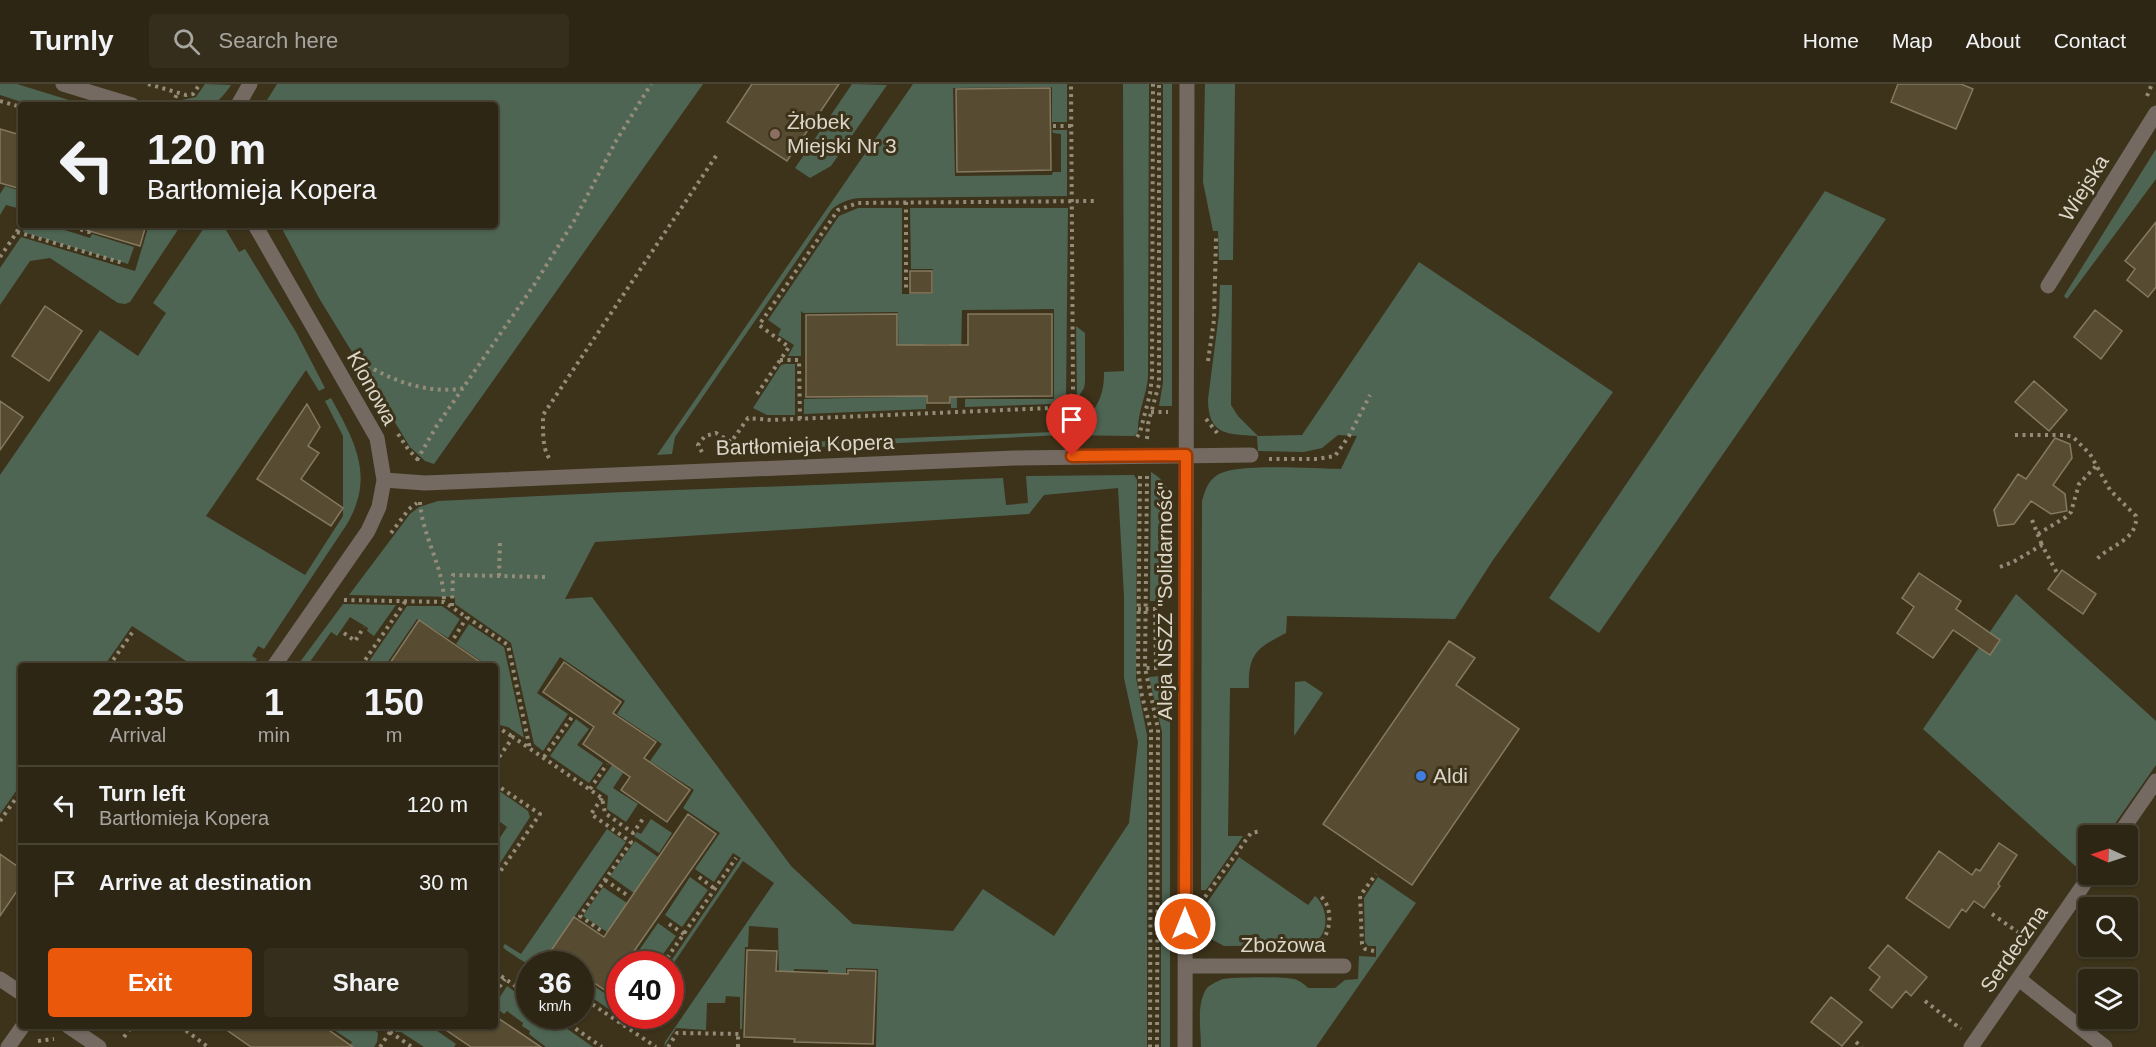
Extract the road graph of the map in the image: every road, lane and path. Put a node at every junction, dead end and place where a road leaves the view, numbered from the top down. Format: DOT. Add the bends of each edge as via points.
graph roads {
  1 [pos="63,84"];
  2 [pos="148,84"];
  3 [pos="200,84"];
  4 [pos="250,84"];
  5 [pos="651,84"];
  6 [pos="1071,84"];
  7 [pos="1153,84"];
  8 [pos="1159,84"];
  9 [pos="1187,84"];
  10 [pos="177,93"];
  11 [pos="0,100"];
  12 [pos="122,102"];
  13 [pos="174,102"];
  14 [pos="240,102"];
  15 [pos="18,106"];
  16 [pos="2156,113"];
  17 [pos="1053,126"];
  18 [pos="1071,126"];
  19 [pos="718,153"];
  20 [pos="1071,201"];
  21 [pos="1094,201"];
  22 [pos="906,202"];
  23 [pos="18,228"];
  24 [pos="76,228"];
  25 [pos="91,228"];
  26 [pos="257,228"];
  27 [pos="17,232"];
  28 [pos="1216,238"];
  29 [pos="0,257"];
  30 [pos="123,263"];
  31 [pos="2048,286"];
  32 [pos="906,289"];
  33 [pos="354,356"];
  34 [pos="780,360"];
  35 [pos="1208,365"];
  36 [pos="464,387"];
  37 [pos="757,394"];
  38 [pos="1370,395"];
  39 [pos="1204,411"];
  40 [pos="800,419"];
  41 [pos="2015,435"];
  42 [pos="1222,436"];
  43 [pos="1141,455"];
  44 [pos="1186,455"];
  45 [pos="1251,455"];
  46 [pos="707,456"];
  47 [pos="417,460"];
  48 [pos="554,463"];
  49 [pos="2097,465"];
  50 [pos="384,480"];
  51 [pos="420,502"];
  52 [pos="2032,520"];
  53 [pos="2037,534"];
  54 [pos="500,540"];
  55 [pos="2042,545"];
  56 [pos="2097,559"];
  57 [pos="2000,567"];
  58 [pos="2057,573"];
  59 [pos="499,576"];
  60 [pos="546,578"];
  61 [pos="341,600"];
  62 [pos="405,601"];
  63 [pos="444,602"];
  64 [pos="452,606"];
  65 [pos="1138,609"];
  66 [pos="1145,609"];
  67 [pos="468,617"];
  68 [pos="364,627"];
  69 [pos="134,630"];
  70 [pos="344,633"];
  71 [pos="454,638"];
  72 [pos="111,663"];
  73 [pos="276,663"];
  74 [pos="363,663"];
  75 [pos="1138,668"];
  76 [pos="1145,668"];
  77 [pos="572,717"];
  78 [pos="498,729"];
  79 [pos="513,737"];
  80 [pos="530,749"];
  81 [pos="544,758"];
  82 [pos="498,759"];
  83 [pos="607,765"];
  84 [pos="2156,782"];
  85 [pos="498,786"];
  86 [pos="590,789"];
  87 [pos="18,795"];
  88 [pos="602,798"];
  89 [pos="645,816"];
  90 [pos="0,821"];
  91 [pos="2126,825"];
  92 [pos="1262,831"];
  93 [pos="736,858"];
  94 [pos="1376,874"];
  95 [pos="498,875"];
  96 [pos="699,877"];
  97 [pos="605,880"];
  98 [pos="2083,885"];
  99 [pos="714,889"];
  100 [pos="1319,895"];
  101 [pos="627,896"];
  102 [pos="1204,899"];
  103 [pos="1992,914"];
  104 [pos="669,924"];
  105 [pos="603,932"];
  106 [pos="684,934"];
  107 [pos="2040,948"];
  108 [pos="1310,949"];
  109 [pos="672,951"];
  110 [pos="1374,951"];
  111 [pos="1185,966"];
  112 [pos="1344,966"];
  113 [pos="498,974"];
  114 [pos="0,979"];
  115 [pos="505,979"];
  116 [pos="2019,979"];
  117 [pos="516,986"];
  118 [pos="498,989"];
  119 [pos="18,991"];
  120 [pos="1925,1001"];
  121 [pos="21,1029"];
  122 [pos="72,1029"];
  123 [pos="130,1029"];
  124 [pos="187,1029"];
  125 [pos="386,1029"];
  126 [pos="576,1029"];
  127 [pos="629,1029"];
  128 [pos="390,1032"];
  129 [pos="124,1037"];
  130 [pos="1856,1042"];
  131 [pos="1973,1044"];
  132 [pos="8,1047"];
  133 [pos="99,1047"];
  134 [pos="208,1047"];
  135 [pos="380,1047"];
  136 [pos="411,1047"];
  137 [pos="602,1047"];
  138 [pos="656,1047"];
  139 [pos="668,1047"];
  140 [pos="738,1047"];
  141 [pos="1150,1047"];
  142 [pos="1157,1047"];
  143 [pos="1185,1047"];
  144 [pos="1862,1047"];
  145 [pos="2105,1047"];
  1 -- 12 [label="street"];
  2 -- 10 [label="path"];
  3 -- 10 [label="path" via="193,94"];
  4 -- 14 [label="street"];
  5 -- 36 [label="path" via="574,221"];
  6 -- 18 [label="path"];
  7 -- 43 [label="path" via="1152,377 1139,436 1134,439"];
  8 -- 43 [label="path" via="1159,384"];
  9 -- 44 [label="street, Aleja NSZZ \"Solidarność\""];
  10 -- 13 [label="path"];
  11 -- 15 [label="path"];
  16 -- 31 [label="street, Wiejska"];
  17 -- 18 [label="path"];
  18 -- 20 [label="path"];
  19 -- 48 [label="path" via="543,416 546,455"];
  20 -- 21 [label="path"];
  20 -- 22 [label="path"];
  20 -- 40 [label="path" via="1073,391 1069,400 1051,408"];
  22 -- 32 [label="path"];
  22 -- 34 [label="path" via="851,204 832,216 759,325 789,346"];
  23 -- 27 [label="path"];
  24 -- 25 [label="path" via="89,232"];
  26 -- 50 [label="street, Klonowa" via="377,438"];
  27 -- 29 [label="path"];
  27 -- 30 [label="path"];
  28 -- 35 [label="path" via="1214,320"];
  33 -- 36 [label="path" via="377,371 408,383 444,389"];
  34 -- 37 [label="path"];
  34 -- 40 [label="path" via="799,360"];
  36 -- 47 [label="path"];
  38 -- 45 [label="path" via="1335,456 1266,459"];
  39 -- 42 [label="path" via="1211,427"];
  40 -- 46 [label="path" via="748,418 731,442 716,433 702,439 699,449"];
  41 -- 49 [label="path" via="2073,437"];
  43 -- 44 [label="street, Bartłomieja Kopera"];
  43 -- 50 [label="street, Bartłomieja Kopera" via="425,483"];
  43 -- 65 [label="path" via="1134,471 1140,476"];
  43 -- 66 [label="path" via="1147,555"];
  44 -- 45 [label="street, Bartłomieja Kopera"];
  44 -- 111 [label="street, Aleja NSZZ \"Solidarność\""];
  49 -- 53 [label="path" via="2079,484 2071,512"];
  49 -- 56 [label="path" via="2110,490 2133,511 2137,521 2125,540"];
  50 -- 73 [label="street, Klonowa" via="379,507 368,531"];
  51 -- 63 [label="path"];
  52 -- 53 [label="path"];
  53 -- 55 [label="path"];
  54 -- 59 [label="path"];
  55 -- 57 [label="path"];
  55 -- 58 [label="path"];
  59 -- 60 [label="path"];
  59 -- 64 [label="path" via="453,575"];
  61 -- 62 [label="path"];
  62 -- 63 [label="path"];
  62 -- 74 [label="path"];
  63 -- 64 [label="path"];
  64 -- 67 [label="path"];
  65 -- 66 [label="path"];
  65 -- 75 [label="path"];
  66 -- 76 [label="path"];
  66 -- 76 [label="path" via="1155,609 1156,656 1156,668"];
  67 -- 71 [label="path"];
  67 -- 80 [label="path" via="508,645"];
  68 -- 70 [label="path" via="355,640"];
  69 -- 72 [label="path"];
  75 -- 76 [label="path"];
  75 -- 141 [label="path" via="1151,730"];
  76 -- 142 [label="path" via="1158,729"];
  77 -- 81 [label="path"];
  78 -- 79 [label="path"];
  79 -- 80 [label="path"];
  79 -- 82 [label="path"];
  80 -- 81 [label="path"];
  81 -- 86 [label="path"];
  83 -- 86 [label="path"];
  84 -- 91 [label="street"];
  85 -- 95 [label="path" via="540,814"];
  86 -- 88 [label="path"];
  87 -- 90 [label="path"];
  88 -- 89 [label="path" via="605,813 633,833"];
  88 -- 97 [label="path" via="591,814 631,842"];
  92 -- 102 [label="path" via="1251,833"];
  93 -- 99 [label="path"];
  94 -- 110 [label="path" via="1360,896 1360,939 1365,949"];
  96 -- 99 [label="path"];
  97 -- 101 [label="path"];
  97 -- 105 [label="path" via="580,916"];
  98 -- 107 [label="street, Serdeczna"];
  99 -- 106 [label="path"];
  100 -- 108 [label="path" via="1327,904 1329,927 1324,941"];
  103 -- 107 [label="path"];
  104 -- 106 [label="path"];
  106 -- 109 [label="path"];
  107 -- 116 [label="street, Serdeczna"];
  111 -- 112 [label="street, Zbożowa"];
  111 -- 143 [label="street, Aleja NSZZ \"Solidarność\""];
  113 -- 115 [label="path"];
  114 -- 119 [label="street"];
  115 -- 117 [label="path"];
  115 -- 118 [label="path"];
  116 -- 131 [label="street, Serdeczna"];
  116 -- 145 [label="street"];
  120 -- 131 [label="path"];
  121 -- 132 [label="street"];
  122 -- 133 [label="street"];
  123 -- 129 [label="path"];
  124 -- 134 [label="path"];
  125 -- 128 [label="path"];
  126 -- 137 [label="path"];
  127 -- 138 [label="path"];
  128 -- 135 [label="path"];
  128 -- 136 [label="path"];
  130 -- 144 [label="path"];
  139 -- 140 [label="path" via="677,1033 740,1034"];
}
